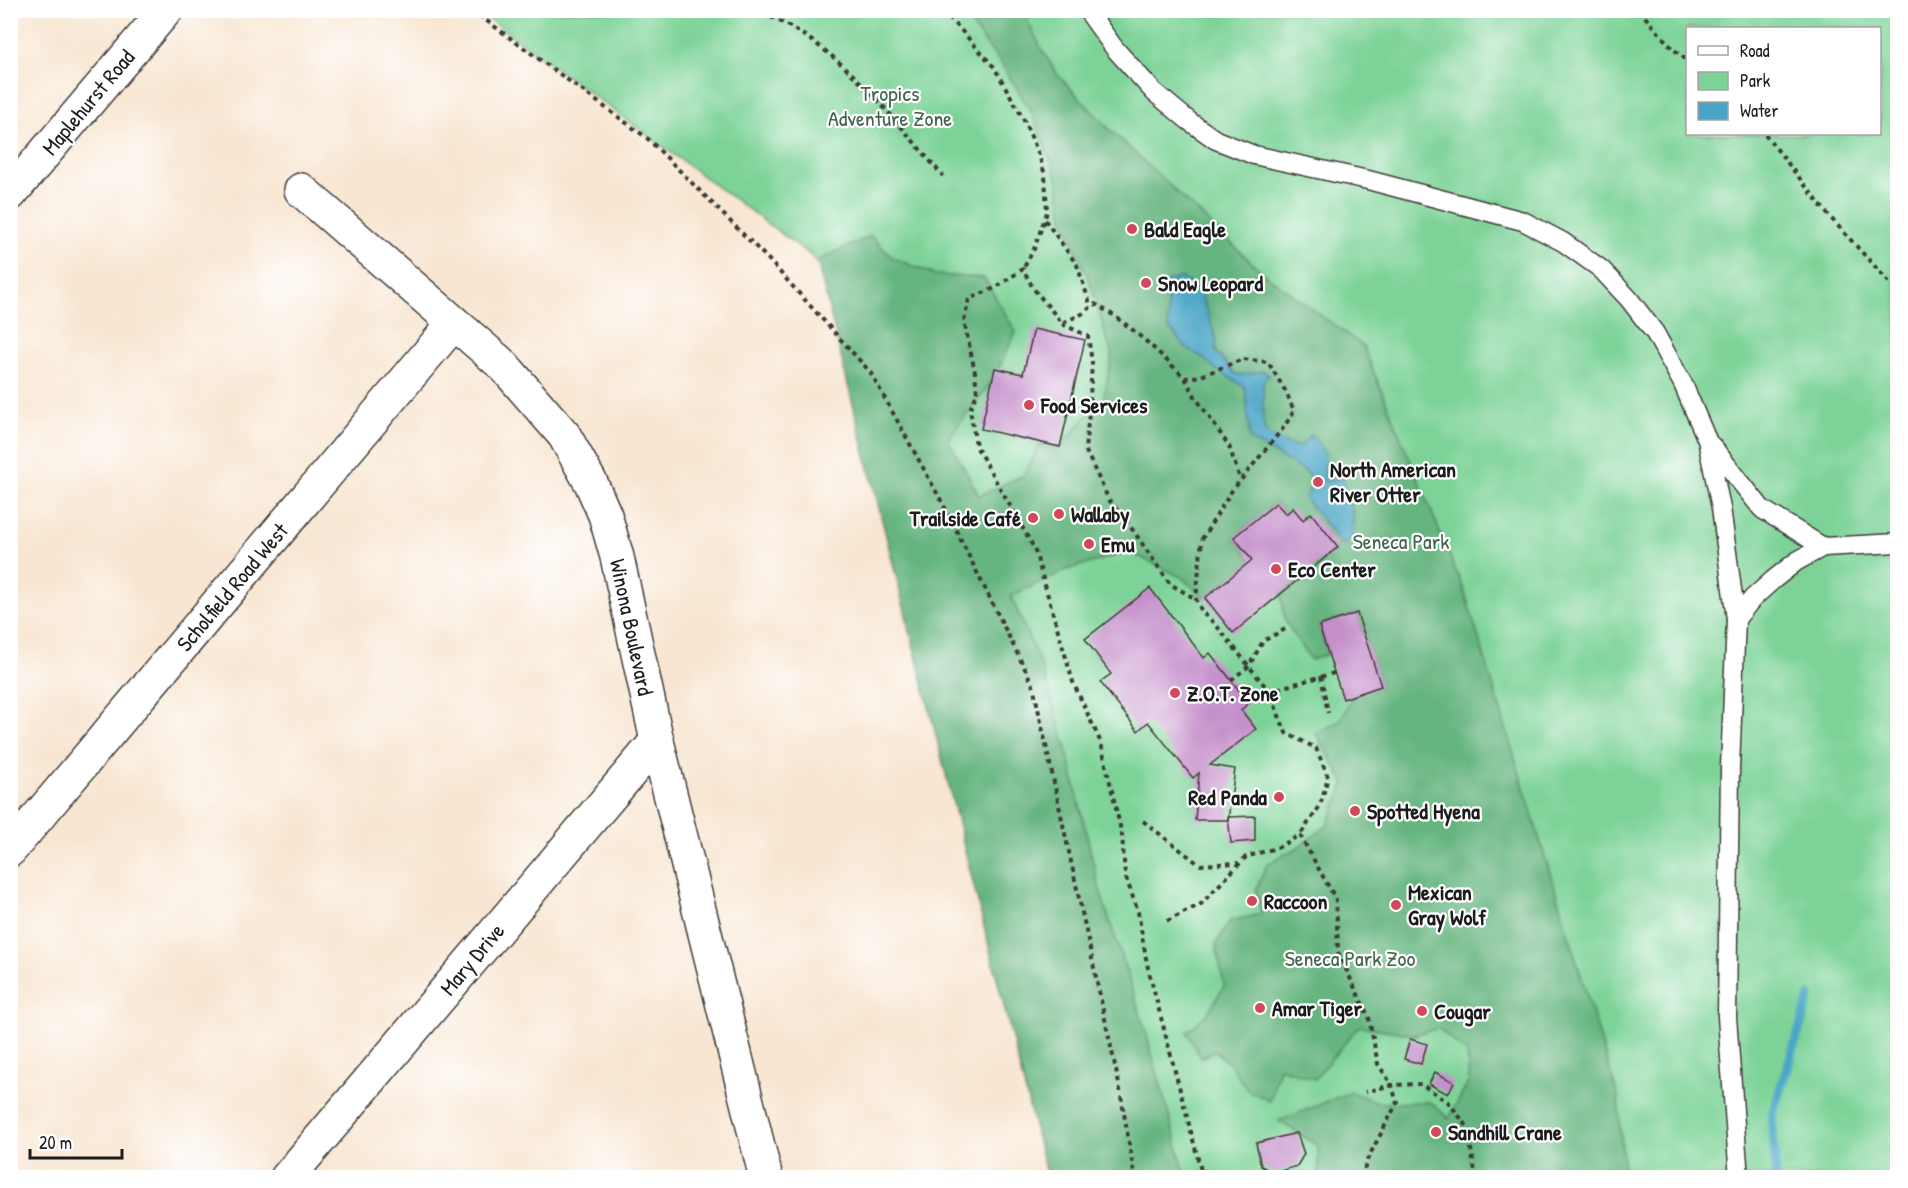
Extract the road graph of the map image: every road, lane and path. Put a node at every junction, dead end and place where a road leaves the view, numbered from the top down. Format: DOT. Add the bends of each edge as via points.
graph roads {
  1 [pos="166,10"];
  2 [pos="472,10"];
  3 [pos="754,10"];
  4 [pos="943,10"];
  5 [pos="1087,10"];
  6 [pos="1640,10"];
  7 [pos="1686,59"];
  8 [pos="1766,135"];
  9 [pos="943,176"];
  10 [pos="301,190"];
  11 [pos="10,194"];
  12 [pos="1045,220"];
  13 [pos="1023,269"];
  14 [pos="1898,292"];
  15 [pos="1091,307"];
  16 [pos="454,323"];
  17 [pos="1062,323"];
  18 [pos="1185,378"];
  19 [pos="1707,440"];
  20 [pos="1240,480"];
  21 [pos="1898,543"];
  22 [pos="1823,548"];
  23 [pos="1196,600"];
  24 [pos="1736,619"];
  25 [pos="1289,627"];
  26 [pos="1249,666"];
  27 [pos="1334,673"];
  28 [pos="1321,676"];
  29 [pos="1231,680"];
  30 [pos="1269,691"];
  31 [pos="1328,713"];
  32 [pos="657,741"];
  33 [pos="1143,821"];
  34 [pos="1300,835"];
  35 [pos="10,850"];
  36 [pos="1239,863"];
  37 [pos="1167,921"];
  38 [pos="1392,1085"];
  39 [pos="1365,1092"];
  40 [pos="287,1178"];
  41 [pos="766,1178"];
  42 [pos="1135,1178"];
  43 [pos="1203,1178"];
  44 [pos="1362,1178"];
  45 [pos="1476,1178"];
  46 [pos="1739,1178"];
  1 -- 11 [label="street, Maplehurst Road"];
  2 -- 42 [label="path" via="647,138 768,259 871,373 943,504 1033,685 1119,1084"];
  3 -- 9 [label="path" via="818,44 854,75"];
  4 -- 12 [label="path" via="994,67 1022,116 1045,175"];
  5 -- 19 [label="lane" via="1154,92 1216,140 1254,155 1523,221 1563,242 1601,269 1655,333"];
  6 -- 7 [label="path"];
  8 -- 14 [label="path" via="1829,216"];
  10 -- 16 [label="street, Winona Boulevard"];
  12 -- 13 [label="path"];
  12 -- 15 [label="path" via="1077,265"];
  13 -- 17 [label="path" via="1033,288"];
  13 -- 43 [label="path" via="995,288 969,299 964,321 975,372 977,394 970,409 976,446 1034,549 1073,682 1101,743 1120,825 1125,876 1138,912 1147,963"];
  15 -- 17 [label="path"];
  15 -- 18 [label="path" via="1095,304 1113,314"];
  16 -- 32 [label="street, Winona Boulevard" via="504,366 545,411 564,435 591,483 617,557"];
  16 -- 35 [label="street, Scholfield Road West"];
  17 -- 23 [label="path" via="1088,336 1092,362 1085,449 1109,500 1170,584"];
  18 -- 20 [label="path" via="1229,446"];
  18 -- 20 [label="path" via="1201,376 1243,359 1268,362 1286,392 1294,411"];
  19 -- 22 [label="lane" via="1762,509"];
  19 -- 24 [label="lane"];
  20 -- 23 [label="path" via="1202,539"];
  21 -- 22 [label="lane"];
  22 -- 24 [label="lane" via="1797,561 1773,580"];
  23 -- 26 [label="path"];
  24 -- 46 [label="lane" via="1726,1017"];
  25 -- 26 [label="path" via="1263,641"];
  26 -- 29 [label="path"];
  26 -- 30 [label="path"];
  27 -- 28 [label="path"];
  28 -- 30 [label="path"];
  28 -- 31 [label="path"];
  30 -- 34 [label="path" via="1286,733 1316,748 1328,777 1320,806"];
  32 -- 40 [label="street, Mary Drive"];
  32 -- 41 [label="street, Winona Boulevard"];
  33 -- 36 [label="path" via="1200,865"];
  34 -- 36 [label="path"];
  34 -- 38 [label="path" via="1336,900 1338,952 1369,1018 1378,1064"];
  36 -- 37 [label="path" via="1201,904"];
  38 -- 39 [label="path"];
  38 -- 44 [label="path" via="1397,1103 1367,1160"];
  38 -- 45 [label="path" via="1421,1084 1448,1102 1467,1126"];
}
